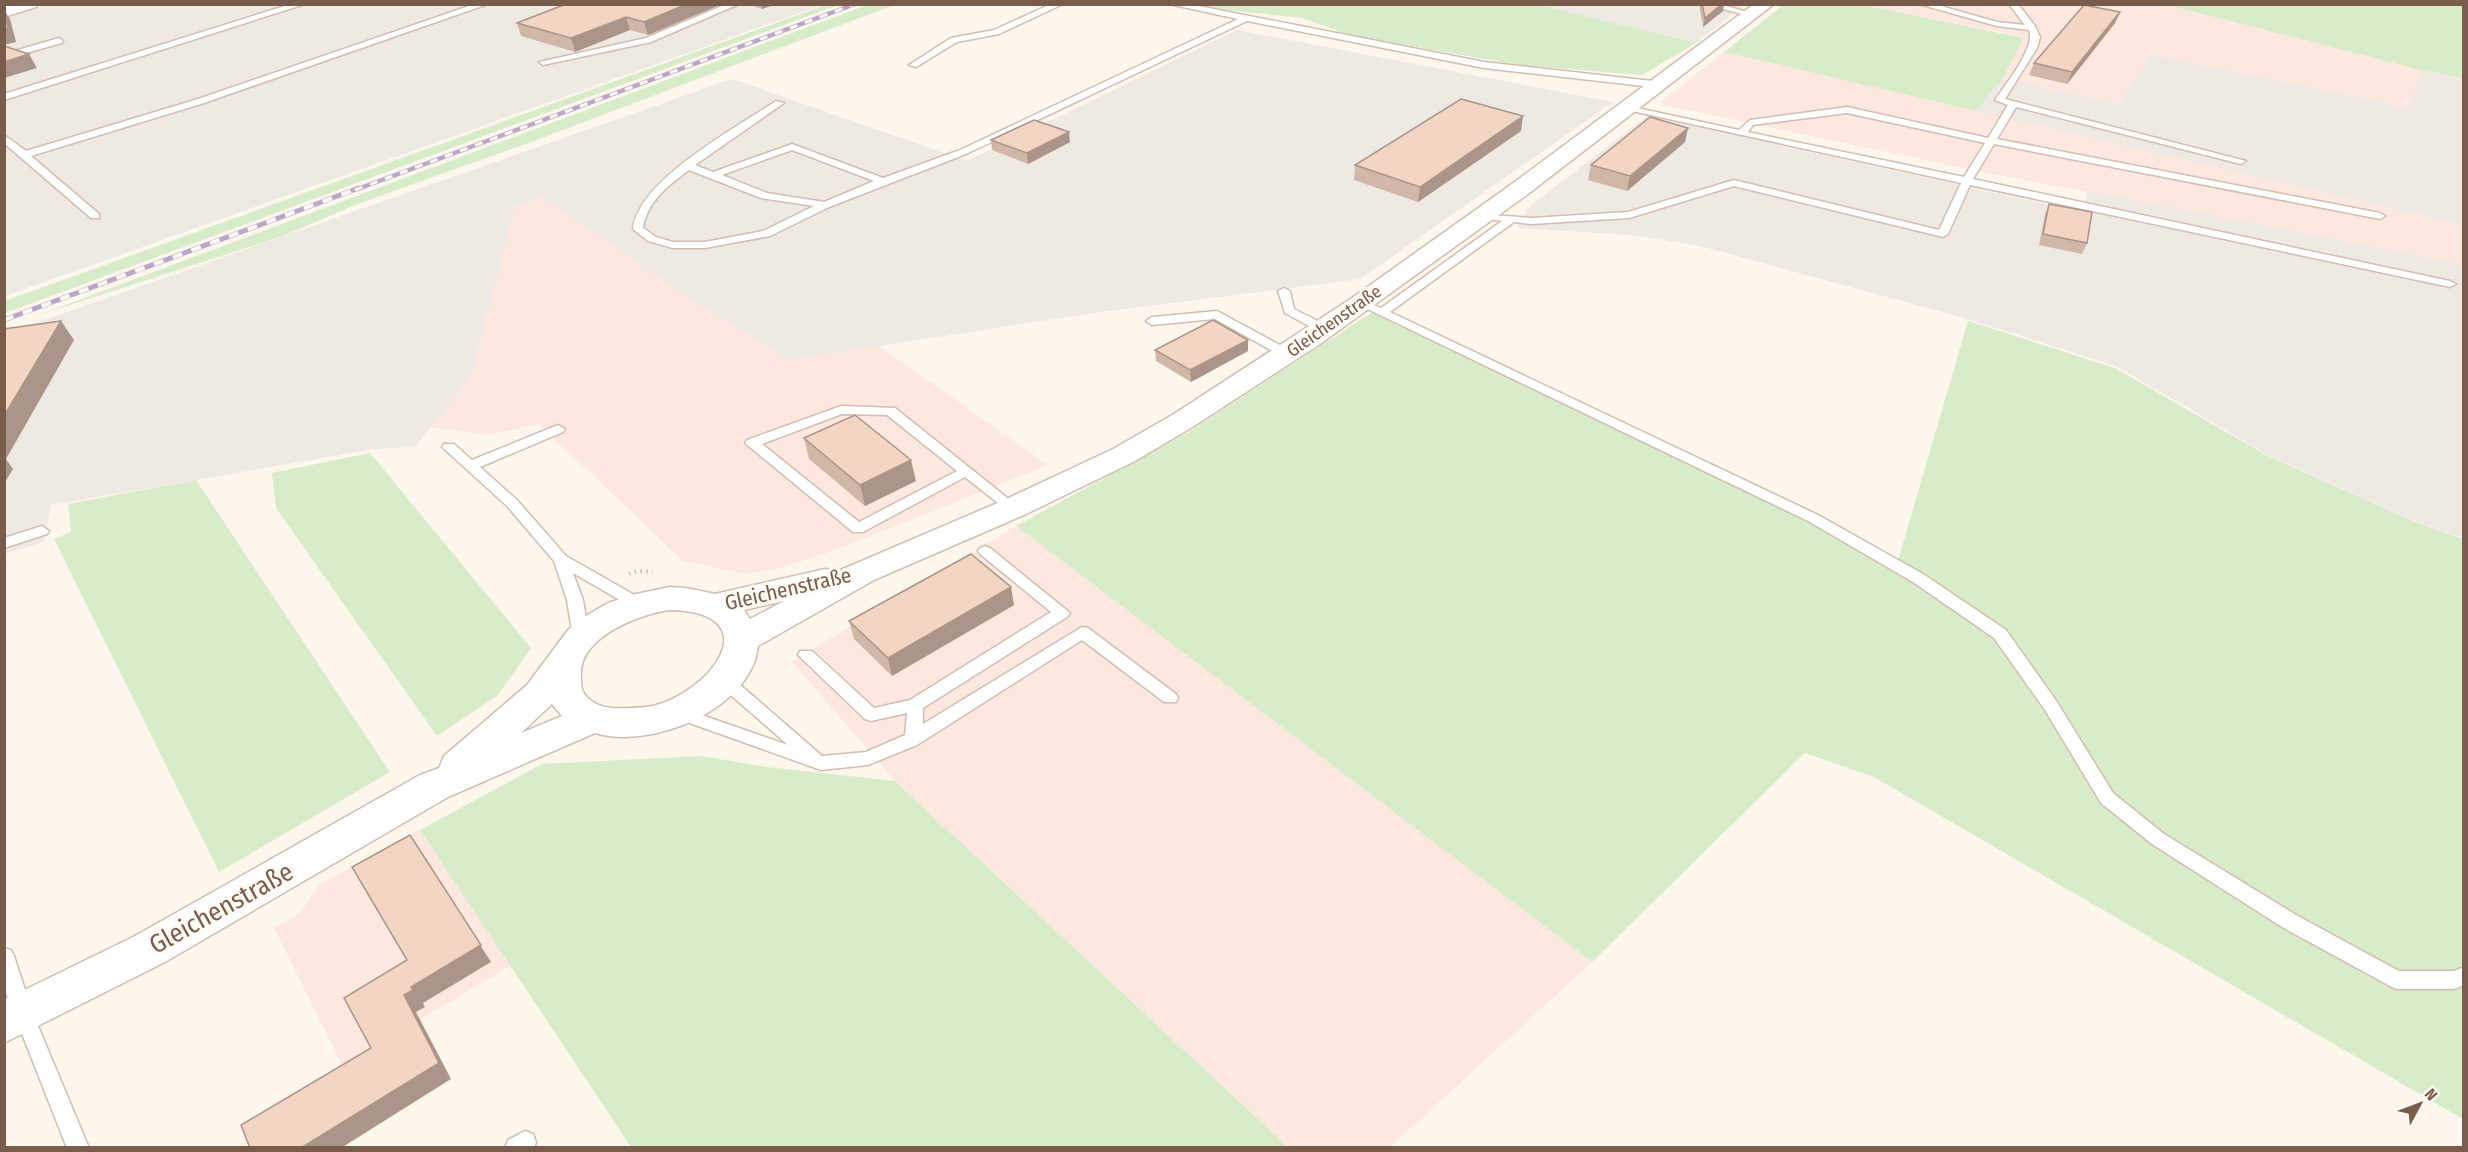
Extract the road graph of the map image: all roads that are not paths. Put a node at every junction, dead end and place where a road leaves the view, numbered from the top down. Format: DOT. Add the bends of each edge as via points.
graph roads {
  1 [pos="30,4"];
  2 [pos="301,4"];
  3 [pos="484,4"];
  4 [pos="735,4"];
  5 [pos="1059,4"];
  6 [pos="1173,4"];
  7 [pos="1708,4"];
  8 [pos="1923,4"];
  9 [pos="2013,4"];
  10 [pos="1759,10"];
  11 [pos="4,12"];
  12 [pos="1245,19"];
  13 [pos="2032,28"];
  14 [pos="60,41"];
  15 [pos="4,57"];
  16 [pos="543,62"];
  17 [pos="913,65"];
  18 [pos="1660,85"];
  19 [pos="4,97"];
  20 [pos="779,103"];
  21 [pos="2014,103"];
  22 [pos="1628,108"];
  23 [pos="1742,133"];
  24 [pos="4,138"];
  25 [pos="1991,141"];
  26 [pos="24,155"];
  27 [pos="2241,161"];
  28 [pos="689,166"];
  29 [pos="713,175"];
  30 [pos="883,181"];
  31 [pos="1967,181"];
  32 [pos="825,205"];
  33 [pos="95,216"];
  34 [pos="1482,216"];
  35 [pos="2380,216"];
  36 [pos="1512,219"];
  37 [pos="2450,284"];
  38 [pos="1284,291"];
  39 [pos="1371,308"];
  40 [pos="1152,321"];
  41 [pos="1324,329"];
  42 [pos="1287,354"];
  43 [pos="558,429"];
  44 [pos="449,447"];
  45 [pos="470,466"];
  46 [pos="967,471"];
  47 [pos="1012,508"];
  48 [pos="42,531"];
  49 [pos="4,543"];
  50 [pos="985,551"];
  51 [pos="561,559"];
  52 [pos="862,572"];
  53 [pos="640,605"];
  54 [pos="714,606"];
  55 [pos="741,640"];
  56 [pos="572,651"];
  57 [pos="806,655"];
  58 [pos="724,680"];
  59 [pos="1170,698"];
  60 [pos="915,705"];
  61 [pos="676,712"];
  62 [pos="594,718"];
  63 [pos="915,737"];
  64 [pos="821,763"];
  65 [pos="434,786"];
  66 [pos="4,956"];
  67 [pos="2463,976"];
  68 [pos="14,1019"];
  69 [pos="78,1148"];
  1 -- 11 [label="street"];
  2 -- 19 [label="lane"];
  3 -- 26 [label="lane" via="201,101"];
  4 -- 16 [label="lane" via="648,40"];
  5 -- 17 [label="lane" via="996,32 954,40"];
  6 -- 12 [label="lane"];
  7 -- 10 [label="lane"];
  8 -- 13 [label="lane" via="1997,24"];
  9 -- 13 [label="lane"];
  10 -- 18 [label="street, Gleichenstraße"];
  12 -- 18 [label="lane" via="1484,65"];
  12 -- 30 [label="lane" via="963,152"];
  13 -- 21 [label="lane" via="2036,37 2033,48 2001,100"];
  14 -- 15 [label="lane"];
  18 -- 22 [label="street, Gleichenstraße"];
  20 -- 28 [label="lane"];
  21 -- 25 [label="lane"];
  21 -- 27 [label="lane"];
  22 -- 23 [label="lane"];
  22 -- 34 [label="street, Gleichenstraße"];
  23 -- 25 [label="lane" via="1750,123 1847,110"];
  23 -- 31 [label="lane"];
  24 -- 26 [label="lane"];
  25 -- 31 [label="lane"];
  25 -- 35 [label="lane"];
  26 -- 33 [label="lane"];
  28 -- 29 [label="lane"];
  28 -- 32 [label="lane" via="650,200 640,216 638,229 652,239 673,245 735,241 766,234"];
  29 -- 30 [label="lane" via="792,147"];
  29 -- 32 [label="lane" via="765,196"];
  30 -- 32 [label="lane"];
  31 -- 36 [label="lane" via="1943,234 1734,183 1629,215"];
  31 -- 37 [label="lane"];
  34 -- 36 [label="lane"];
  34 -- 39 [label="street, Gleichenstraße"];
  36 -- 39 [label="lane"];
  38 -- 41 [label="lane" via="1289,311"];
  39 -- 41 [label="street, Gleichenstraße"];
  39 -- 67 [label="lane" via="1813,518 1918,578 2000,634 2108,798 2158,839 2289,921 2397,980 2454,980"];
  40 -- 42 [label="lane" via="1217,315"];
  41 -- 42 [label="street, Gleichenstraße"];
  42 -- 47 [label="street, Gleichenstraße" via="1124,455"];
  43 -- 45 [label="lane"];
  44 -- 45 [label="lane"];
  45 -- 51 [label="lane" via="512,503"];
  46 -- 46 [label="lane" via="890,411 841,410 752,442 858,529"];
  46 -- 47 [label="lane"];
  47 -- 52 [label="street, Gleichenstraße"];
  48 -- 49 [label="lane"];
  50 -- 60 [label="lane" via="1062,613"];
  51 -- 53 [label="lane"];
  51 -- 56 [label="lane" via="576,600"];
  52 -- 54 [label="street, Gleichenstraße"];
  52 -- 55 [label="street, Gleichenstraße"];
  53 -- 54 [label="street, Gleichenstraße" via="680,600"];
  53 -- 56 [label="street, Gleichenstraße" via="598,624"];
  54 -- 55 [label="street, Gleichenstraße" via="737,626"];
  55 -- 58 [label="street, Gleichenstraße" via="734,666"];
  56 -- 62 [label="street, Gleichenstraße" via="560,682 564,697 576,710"];
  56 -- 65 [label="street, Gleichenstraße" via="540,694"];
  57 -- 60 [label="lane" via="871,715"];
  58 -- 61 [label="street, Gleichenstraße" via="695,703"];
  58 -- 64 [label="lane"];
  59 -- 63 [label="lane" via="1082,632"];
  60 -- 63 [label="lane"];
  61 -- 62 [label="street, Gleichenstraße" via="633,723"];
  61 -- 64 [label="lane"];
  62 -- 65 [label="street, Gleichenstraße"];
  63 -- 64 [label="lane" via="868,758"];
  65 -- 68 [label="street, Gleichenstraße" via="150,949"];
  66 -- 68 [label="lane"];
  68 -- 69 [label="lane"];
}
